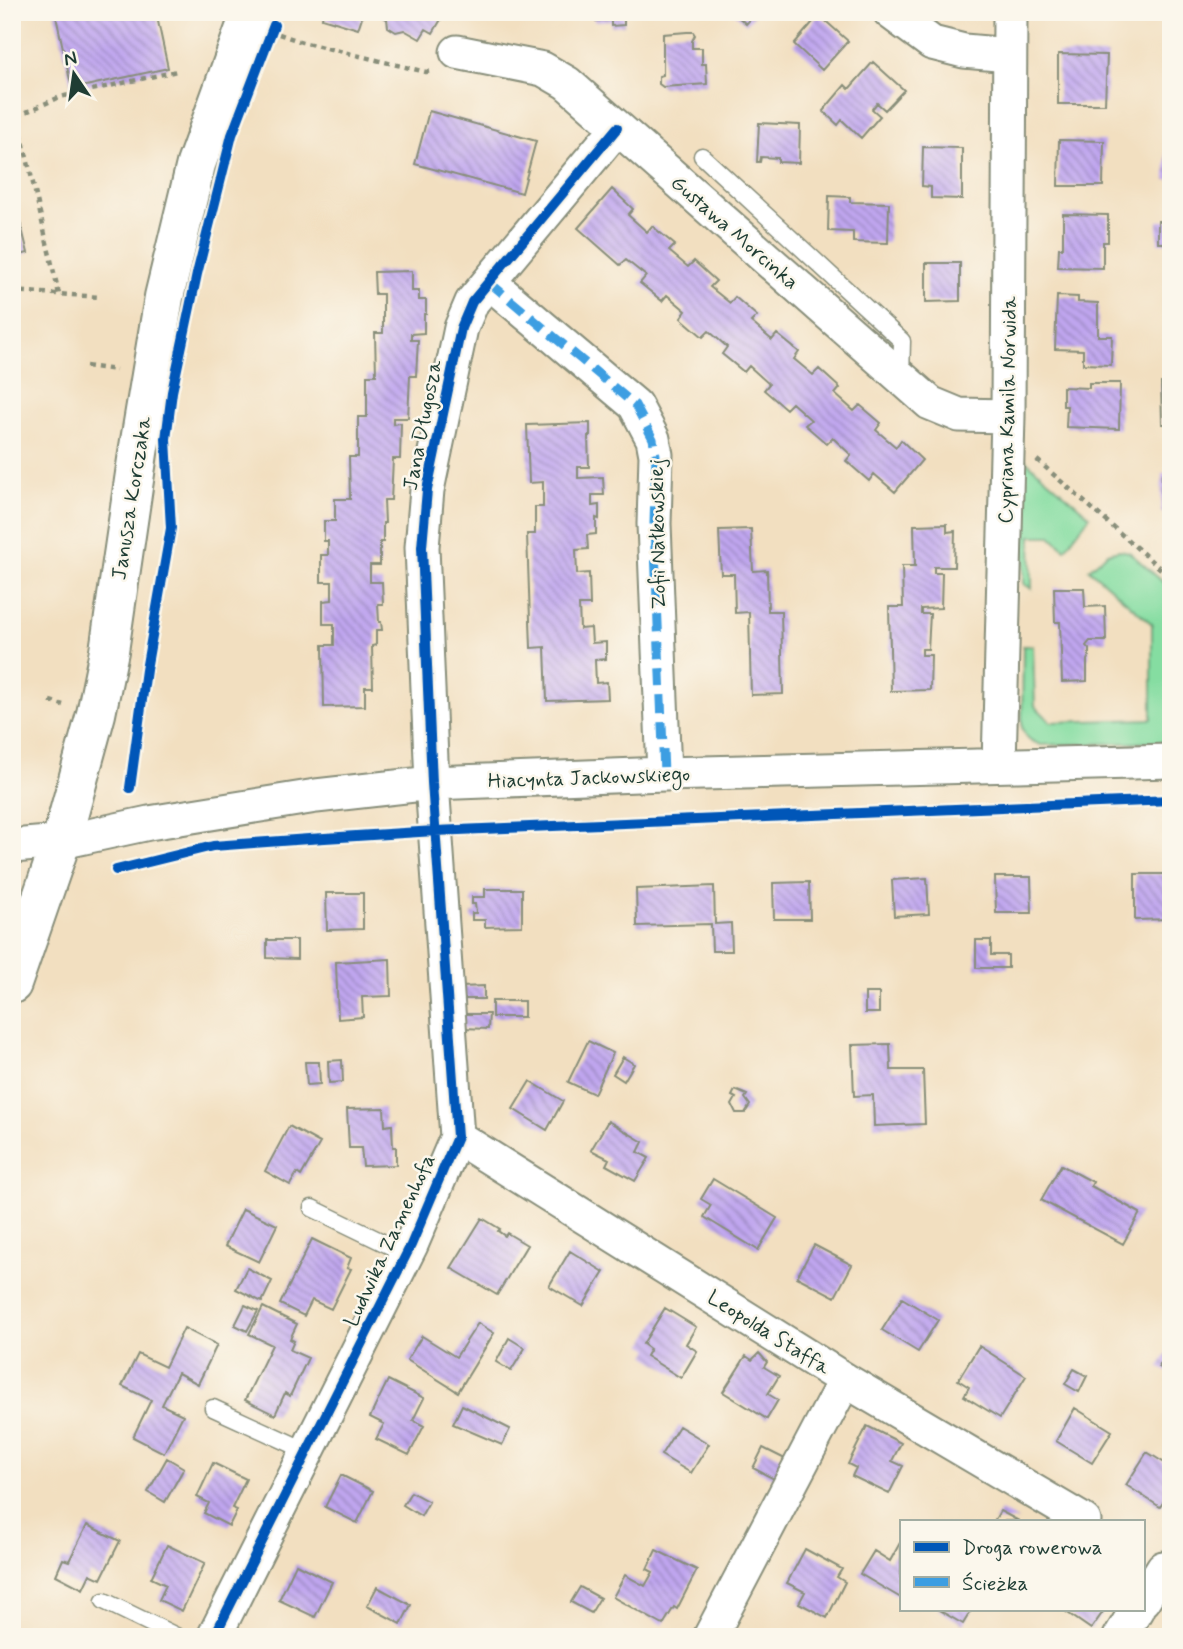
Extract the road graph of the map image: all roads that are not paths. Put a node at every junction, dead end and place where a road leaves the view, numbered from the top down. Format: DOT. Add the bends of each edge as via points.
graph roads {
  1 [pos="251,12"];
  2 [pos="890,12"];
  3 [pos="1010,12"];
  4 [pos="457,52"];
  5 [pos="1009,55"];
  6 [pos="617,128"];
  7 [pos="702,156"];
  8 [pos="489,282"];
  9 [pos="901,378"];
  10 [pos="1008,416"];
  11 [pos="1171,761"];
  12 [pos="999,765"];
  13 [pos="664,774"];
  14 [pos="432,783"];
  15 [pos="61,842"];
  16 [pos="12,846"];
  17 [pos="12,984"];
  18 [pos="457,1138"];
  19 [pos="312,1208"];
  20 [pos="407,1254"];
  21 [pos="845,1380"];
  22 [pos="213,1408"];
  23 [pos="307,1451"];
  24 [pos="1082,1520"];
  25 [pos="1159,1565"];
  26 [pos="1144,1598"];
  27 [pos="104,1601"];
  28 [pos="1136,1610"];
  29 [pos="178,1637"];
  30 [pos="214,1637"];
  31 [pos="710,1637"];
  32 [pos="1119,1637"];
  1 -- 15 [label="street, Janusza Korczaka" via="196,164 164,297 108,651"];
  2 -- 5 [label="street" via="932,43"];
  3 -- 5 [label="street, Cypriana Kamila Norwida"];
  4 -- 6 [label="street, Gustawa Morcinka" via="543,69 567,83"];
  5 -- 10 [label="street, Cypriana Kamila Norwida"];
  6 -- 8 [label="street, Jana Długosza"];
  6 -- 9 [label="street, Gustawa Morcinka"];
  7 -- 9 [label="lane" via="902,341"];
  8 -- 13 [label="street, Zofii Nałkowskiej" via="635,405 653,439"];
  8 -- 14 [label="street, Jana Długosza" via="472,302 461,328 427,491 422,547"];
  9 -- 10 [label="street, Gustawa Morcinka" via="930,403 959,415"];
  10 -- 12 [label="street, Cypriana Kamila Norwida"];
  11 -- 12 [label="street, Hiacynta Jackowskiego"];
  12 -- 13 [label="street, Hiacynta Jackowskiego"];
  13 -- 14 [label="street, Hiacynta Jackowskiego"];
  14 -- 15 [label="street, Hiacynta Jackowskiego" via="208,812"];
  14 -- 18 [label="street, Ludwika Zamenhofa"];
  15 -- 16 [label="street, Hiacynta Jackowskiego"];
  15 -- 17 [label="street, Janusza Korczaka"];
  18 -- 20 [label="street, Ludwika Zamenhofa"];
  18 -- 21 [label="street, Leopolda Staffa"];
  19 -- 20 [label="lane"];
  20 -- 23 [label="street, Ludwika Zamenhofa"];
  21 -- 24 [label="street, Leopolda Staffa"];
  21 -- 31 [label="street"];
  22 -- 23 [label="lane"];
  23 -- 30 [label="street, Ludwika Zamenhofa"];
  25 -- 26 [label="street"];
  27 -- 29 [label="lane"];
  28 -- 32 [label="street"];
}
